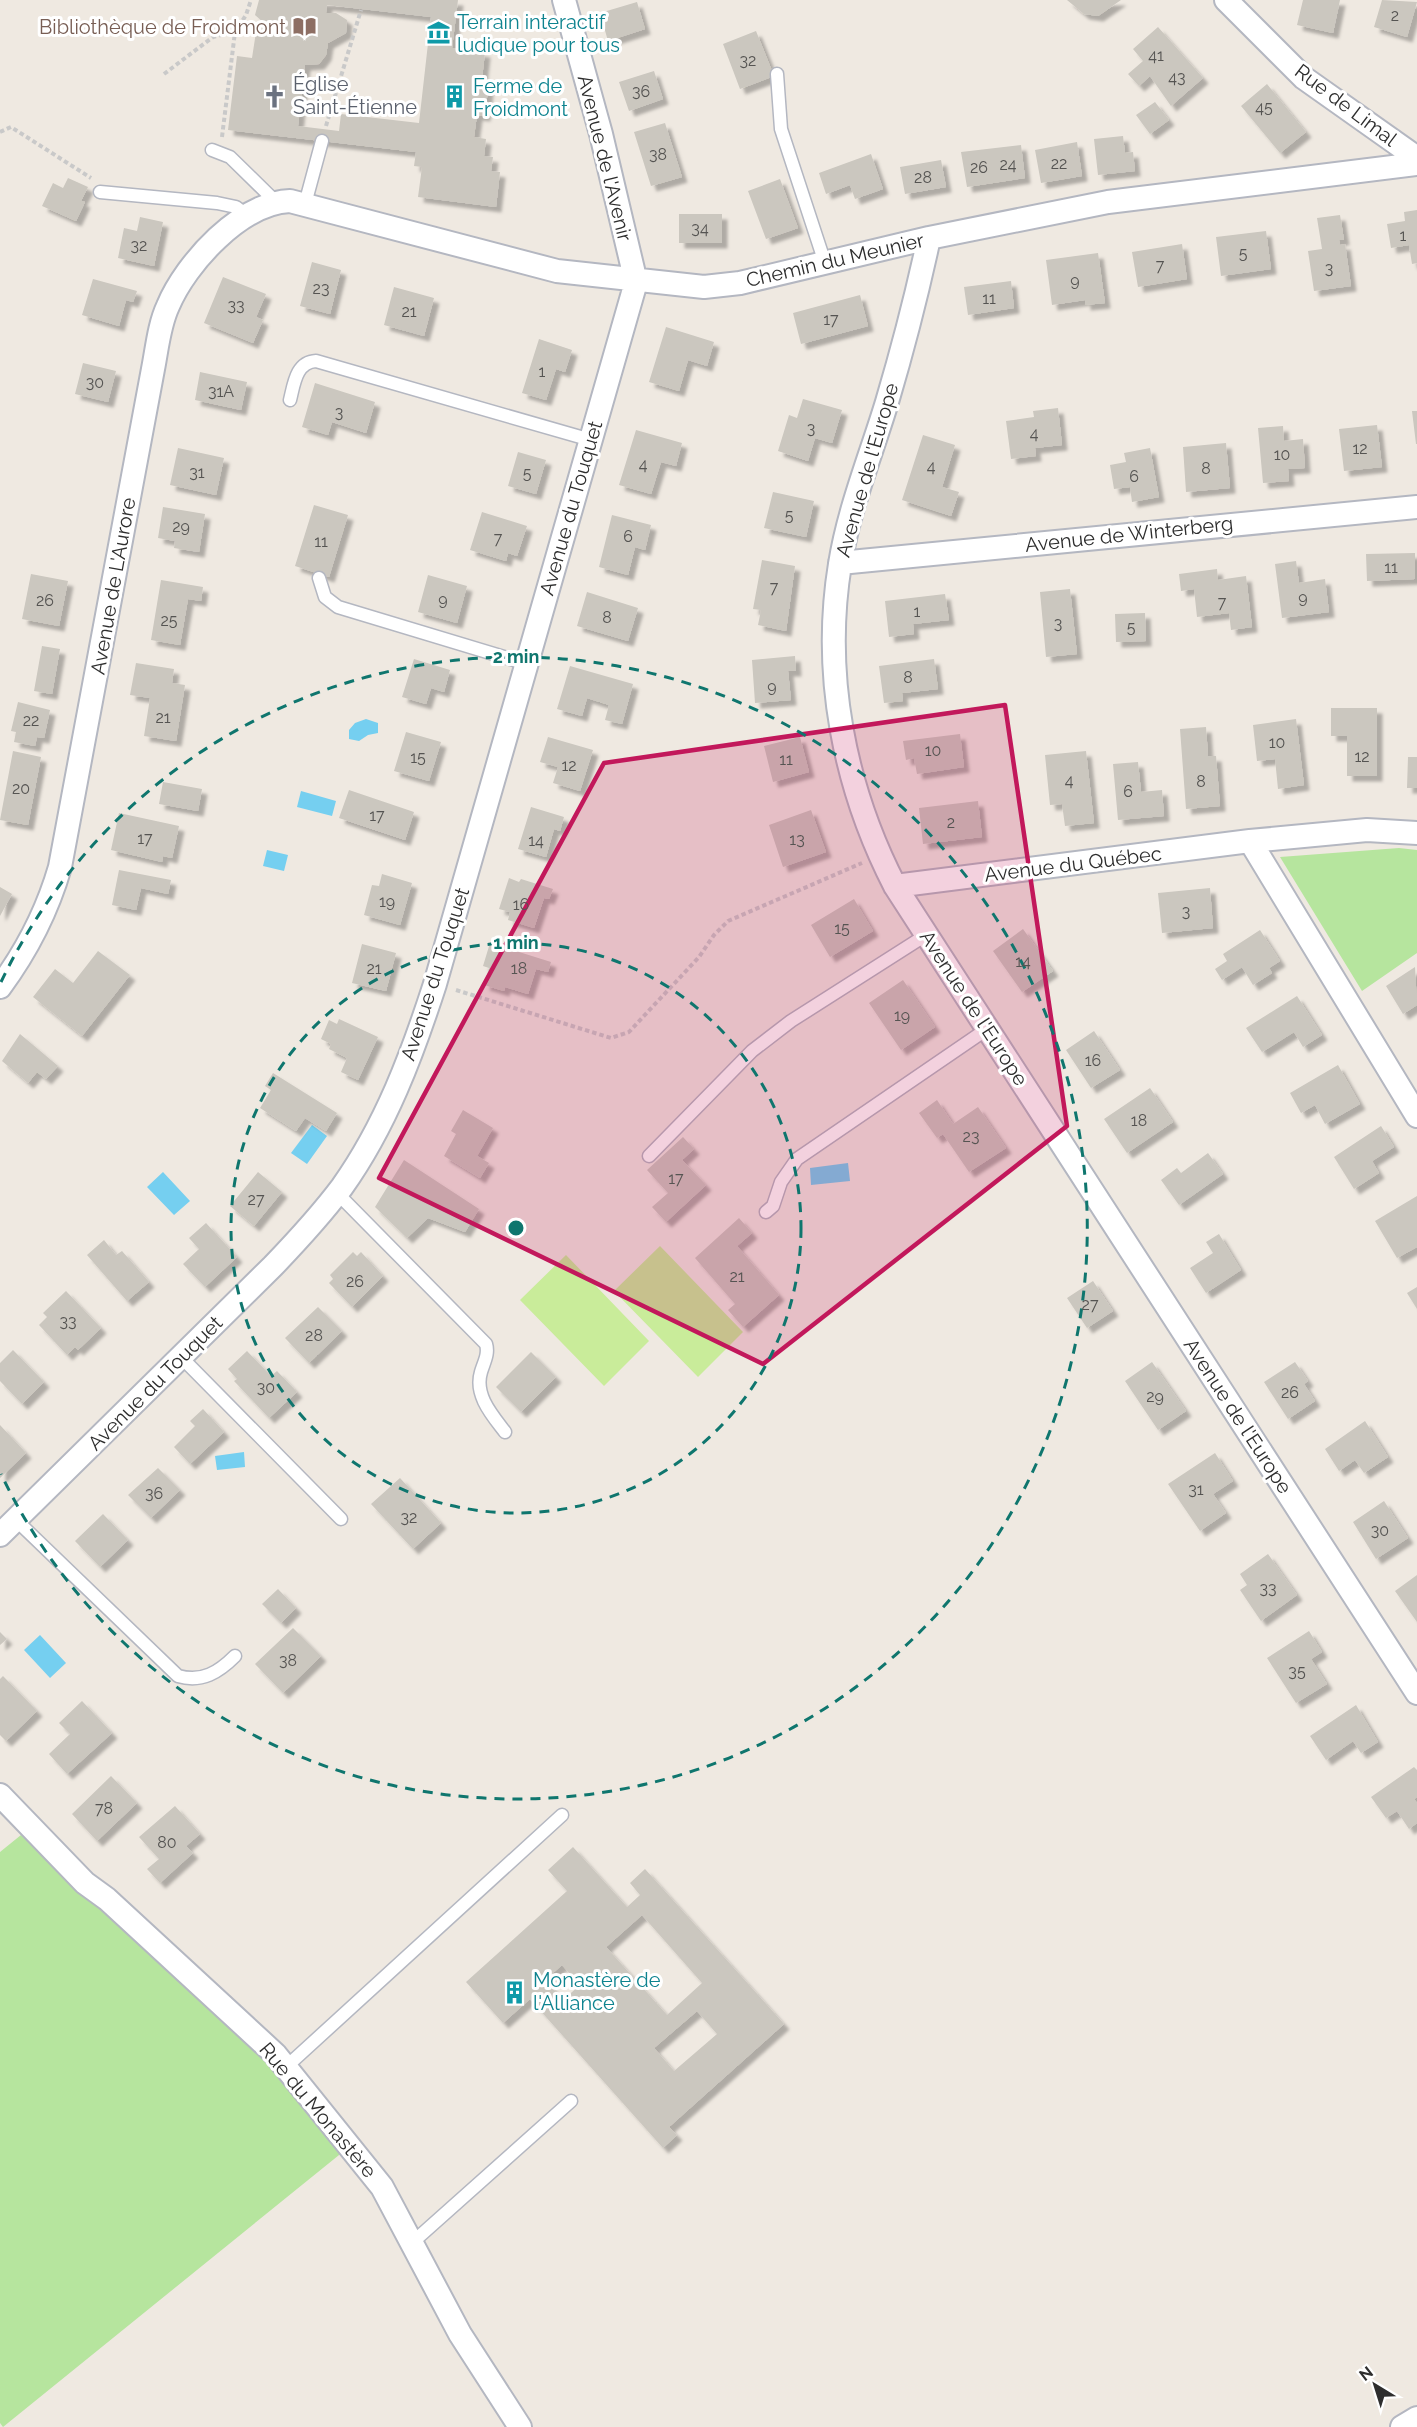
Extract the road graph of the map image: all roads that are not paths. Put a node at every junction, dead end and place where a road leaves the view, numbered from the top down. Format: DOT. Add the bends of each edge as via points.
graph roads {
  1 [pos="564,0"];
  2 [pos="1226,0"];
  3 [pos="777,74"];
  4 [pos="323,135"];
  5 [pos="216,151"];
  6 [pos="1417,158"];
  7 [pos="1417,164"];
  8 [pos="101,186"];
  9 [pos="305,204"];
  10 [pos="261,209"];
  11 [pos="929,238"];
  12 [pos="825,263"];
  13 [pos="636,282"];
  14 [pos="290,400"];
  15 [pos="591,440"];
  16 [pos="1417,507"];
  17 [pos="840,563"];
  18 [pos="319,578"];
  19 [pos="527,664"];
  20 [pos="1417,832"];
  21 [pos="1250,841"];
  22 [pos="895,886"];
  23 [pos="926,935"];
  24 [pos="0,987"];
  25 [pos="987,1029"];
  26 [pos="1417,1116"];
  27 [pos="649,1156"];
  28 [pos="336,1193"];
  29 [pos="766,1212"];
  30 [pos="181,1357"];
  31 [pos="505,1432"];
  32 [pos="341,1519"];
  33 [pos="8,1528"];
  34 [pos="236,1656"];
  35 [pos="1417,1693"];
  36 [pos="0,1795"];
  37 [pos="562,1815"];
  38 [pos="286,2067"];
  39 [pos="571,2101"];
  40 [pos="413,2242"];
  41 [pos="1417,2418"];
  42 [pos="520,2427"];
  43 [pos="1402,2427"];
  1 -- 13 [label="street, Avenue de l'Avenir"];
  2 -- 6 [label="street, Rue de Limal" via="1304,78"];
  3 -- 12 [label="lane" via="781,129"];
  4 -- 9 [label="lane"];
  5 -- 10 [label="lane" via="230,157"];
  7 -- 11 [label="street, Chemin du Meunier" via="1108,202"];
  8 -- 10 [label="lane"];
  9 -- 10 [label="street, Chemin du Meunier"];
  9 -- 13 [label="street, Chemin du Meunier" via="557,271"];
  10 -- 24 [label="street, Avenue de L'Aurore" via="227,230 201,254 182,278 167,307 60,867 38,928"];
  11 -- 12 [label="street, Chemin du Meunier"];
  11 -- 17 [label="street, Avenue de l'Europe" via="911,321"];
  12 -- 13 [label="street, Chemin du Meunier" via="740,283 704,287"];
  13 -- 15 [label="street, Avenue du Touquet"];
  14 -- 15 [label="lane" via="299,370 316,361"];
  15 -- 19 [label="street, Avenue du Touquet"];
  16 -- 17 [label="street, Avenue de Winterberg"];
  17 -- 22 [label="street, Avenue de l'Europe" via="833,633 836,704 853,779 879,856"];
  18 -- 19 [label="lane" via="325,597 338,607"];
  19 -- 28 [label="street, Avenue du Touquet" via="413,1050 390,1106"];
  20 -- 21 [label="street, Avenue du Québec" via="1368,830"];
  21 -- 22 [label="street, Avenue du Québec"];
  21 -- 26 [label="street"];
  22 -- 23 [label="street, Avenue de l'Europe"];
  23 -- 25 [label="street, Avenue de l'Europe"];
  23 -- 27 [label="lane" via="791,1021 752,1051"];
  25 -- 29 [label="lane" via="796,1159 781,1182 773,1206"];
  25 -- 35 [label="street, Avenue de l'Europe"];
  28 -- 30 [label="street, Avenue du Touquet" via="273,1266"];
  28 -- 31 [label="lane" via="486,1344 481,1392"];
  30 -- 32 [label="lane"];
  30 -- 33 [label="street, Avenue du Touquet"];
  33 -- 34 [label="lane" via="178,1676 198,1679 219,1671"];
  36 -- 38 [label="street, Rue du Monastère" via="85,1883"];
  37 -- 38 [label="lane"];
  38 -- 40 [label="street, Rue du Monastère" via="382,2187"];
  39 -- 40 [label="lane"];
  40 -- 42 [label="street, Rue du Monastère" via="460,2334"];
  41 -- 43 [label="street"];
}
